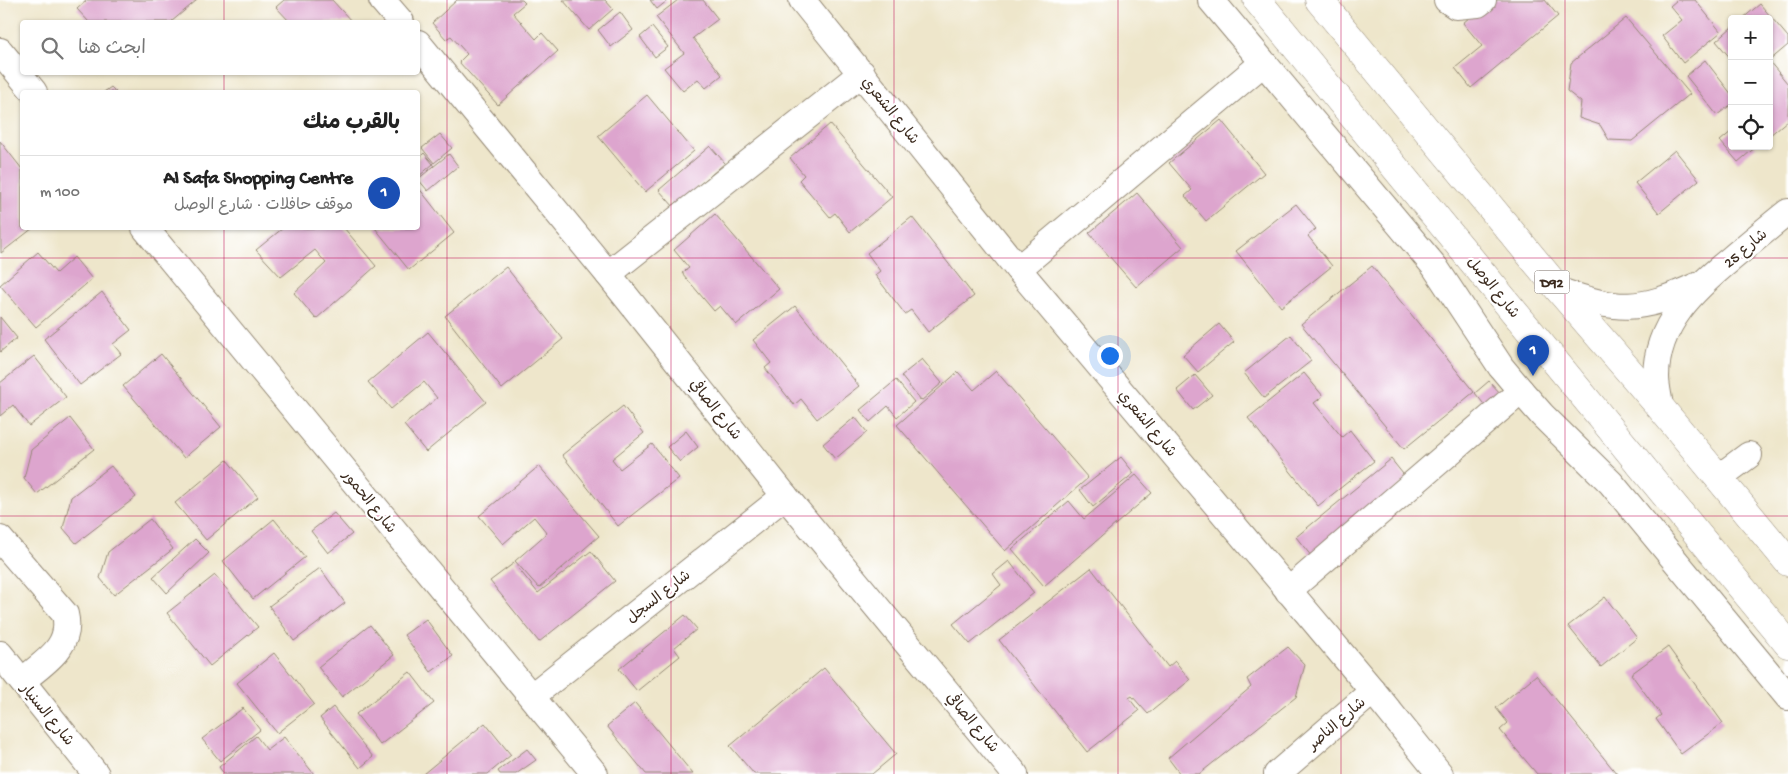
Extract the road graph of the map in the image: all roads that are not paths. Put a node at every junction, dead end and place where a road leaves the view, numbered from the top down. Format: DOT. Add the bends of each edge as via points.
graph roads {
  1 [pos="382,0"];
  2 [pos="802,0"];
  3 [pos="1211,0"];
  4 [pos="1257,0"];
  5 [pos="1319,0"];
  6 [pos="1447,0"];
  7 [pos="1482,0"];
  8 [pos="399,20"];
  9 [pos="420,45"];
  10 [pos="0,51"];
  11 [pos="1263,63"];
  12 [pos="862,73"];
  13 [pos="32,90"];
  14 [pos="1788,212"];
  15 [pos="147,230"];
  16 [pos="1018,269"];
  17 [pos="608,274"];
  18 [pos="1701,284"];
  19 [pos="1560,291"];
  20 [pos="1521,392"];
  21 [pos="1660,407"];
  22 [pos="1749,455"];
  23 [pos="1718,478"];
  24 [pos="785,496"];
  25 [pos="0,539"];
  26 [pos="1788,562"];
  27 [pos="1288,591"];
  28 [pos="1788,644"];
  29 [pos="0,654"];
  30 [pos="22,681"];
  31 [pos="1373,691"];
  32 [pos="532,696"];
  33 [pos="1788,697"];
  34 [pos="96,774"];
  35 [pos="596,774"];
  36 [pos="1016,774"];
  37 [pos="1277,774"];
  38 [pos="1440,774"];
  1 -- 8 [label="street"];
  2 -- 12 [label="street, شارع الشعري"];
  3 -- 11 [label="street"];
  4 -- 28 [label="main road, شارع الوصل"];
  5 -- 19 [label="main road, D92"];
  6 -- 7 [label="street" via="1456,6 1478,4"];
  9 -- 17 [label="street, شارع الصافي"];
  10 -- 13 [label="street"];
  11 -- 16 [label="street"];
  11 -- 20 [label="street" via="1435,267"];
  12 -- 16 [label="street, شارع الشعري"];
  12 -- 17 [label="street"];
  14 -- 18 [label="street, شارع 25"];
  15 -- 32 [label="street, شارع الحمور"];
  16 -- 27 [label="street, شارع الشعري"];
  17 -- 24 [label="street, شارع الصافي"];
  18 -- 19 [label="street, شارع 25" via="1656,302 1618,307"];
  18 -- 21 [label="street, شارع 25" via="1679,308 1662,341 1656,377"];
  19 -- 21 [label="main road, D92"];
  20 -- 27 [label="street"];
  20 -- 33 [label="street" via="1611,483"];
  21 -- 23 [label="main road, D92"];
  22 -- 23 [label="street"];
  23 -- 26 [label="main road, D92"];
  24 -- 32 [label="street, شارع السجل"];
  24 -- 36 [label="street, شارع الصافي"];
  25 -- 30 [label="street" via="65,614 67,621 65,639 59,648"];
  27 -- 31 [label="street, شارع الشعري"];
  29 -- 30 [label="street, شارع السنيار"];
  30 -- 34 [label="street, شارع السنيار"];
  31 -- 37 [label="street, شارع الناصر"];
  31 -- 38 [label="street, شارع الشعري"];
  32 -- 35 [label="street, شارع الحمور"];
}
